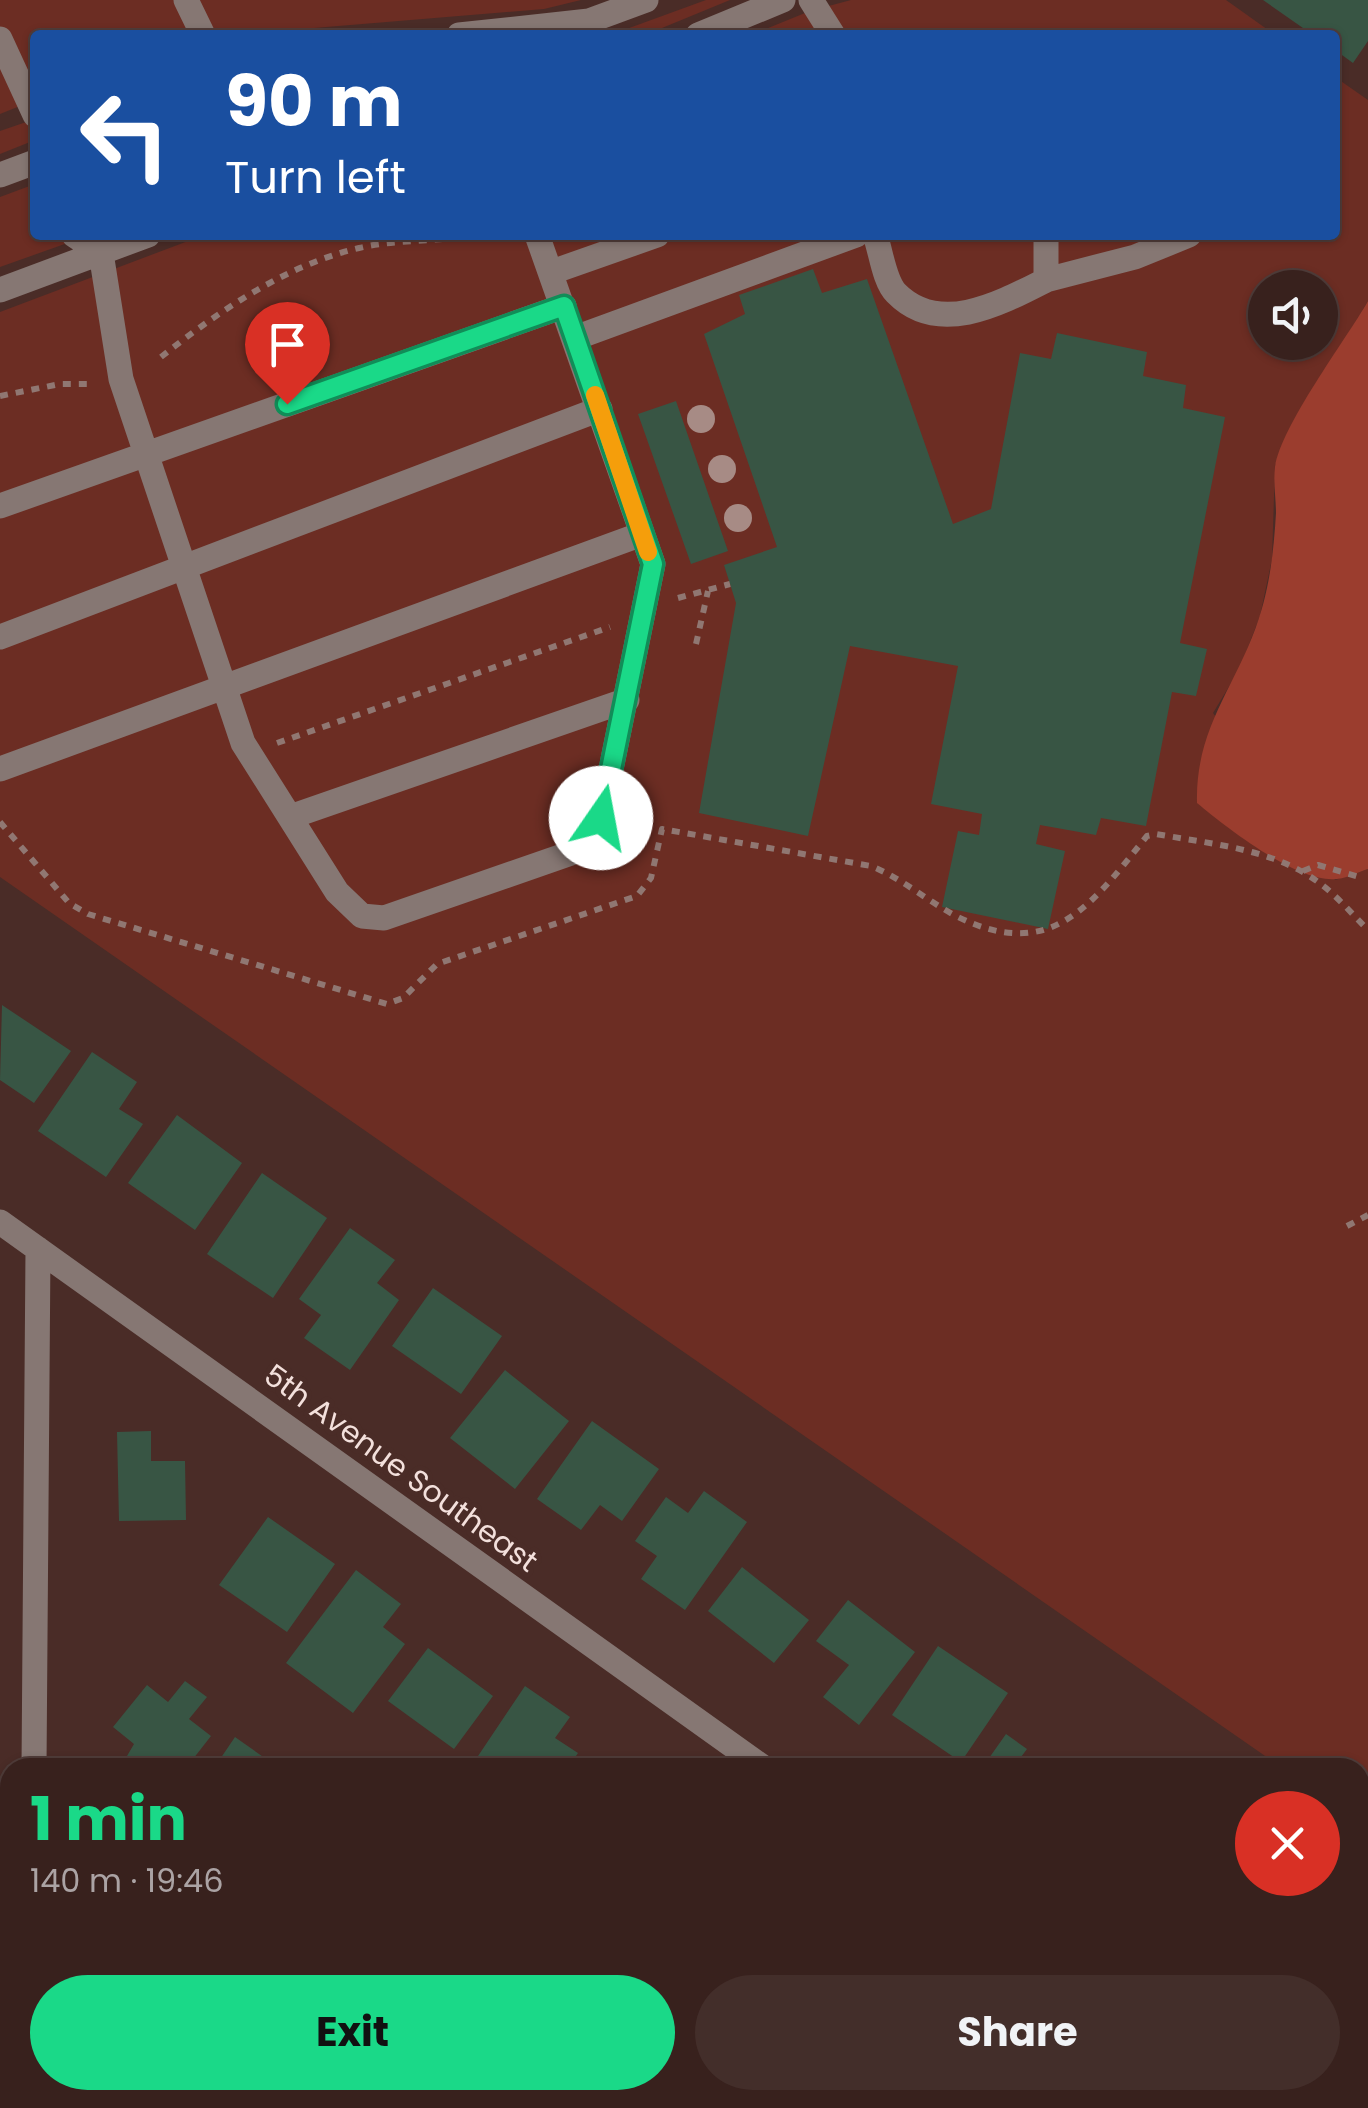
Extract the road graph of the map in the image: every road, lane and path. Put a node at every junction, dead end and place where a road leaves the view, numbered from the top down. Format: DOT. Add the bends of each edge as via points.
graph roads {
  1 [pos="186,0"];
  2 [pos="646,0"];
  3 [pos="782,0"];
  4 [pos="811,0"];
  5 [pos="201,30"];
  6 [pos="505,30"];
  7 [pos="710,30"];
  8 [pos="830,30"];
  9 [pos="0,39"];
  10 [pos="30,105"];
  11 [pos="30,164"];
  12 [pos="0,176"];
  13 [pos="82,240"];
  14 [pos="135,240"];
  15 [pos="431,240"];
  16 [pos="539,240"];
  17 [pos="643,240"];
  18 [pos="842,240"];
  19 [pos="876,240"];
  20 [pos="1046,240"];
  21 [pos="1177,240"];
  22 [pos="101,253"];
  23 [pos="552,272"];
  24 [pos="1046,280"];
  25 [pos="0,290"];
  26 [pos="564,306"];
  27 [pos="575,338"];
  28 [pos="161,357"];
  29 [pos="89,384"];
  30 [pos="0,396"];
  31 [pos="600,408"];
  32 [pos="145,454"];
  33 [pos="0,506"];
  34 [pos="642,534"];
  35 [pos="182,571"];
  36 [pos="730,584"];
  37 [pos="708,591"];
  38 [pos="675,600"];
  39 [pos="620,623"];
  40 [pos="0,637"];
  41 [pos="696,644"];
  42 [pos="221,685"];
  43 [pos="627,700"];
  44 [pos="250,754"];
  45 [pos="0,769"];
  46 [pos="290,818"];
  47 [pos="0,822"];
  48 [pos="1302,872"];
  49 [pos="1358,876"];
  50 [pos="1368,930"];
  51 [pos="1368,1215"];
  52 [pos="0,1222"];
  53 [pos="1347,1226"];
  54 [pos="38,1249"];
  55 [pos="34,1758"];
  56 [pos="750,1758"];
  1 -- 5 [label="street"];
  2 -- 6 [label="street" via="589,21"];
  3 -- 7 [label="street"];
  4 -- 8 [label="street"];
  9 -- 10 [label="street"];
  11 -- 12 [label="street"];
  13 -- 22 [label="street"];
  14 -- 22 [label="street"];
  15 -- 28 [label="path" via="360,248 304,267"];
  16 -- 23 [label="street"];
  17 -- 23 [label="street"];
  18 -- 27 [label="street"];
  19 -- 24 [label="street" via="894,292 930,314 966,314"];
  20 -- 24 [label="street"];
  21 -- 24 [label="street"];
  22 -- 25 [label="street"];
  22 -- 32 [label="street" via="122,378"];
  23 -- 26 [label="street"];
  26 -- 27 [label="street"];
  26 -- 32 [label="street"];
  27 -- 31 [label="street"];
  29 -- 30 [label="path"];
  31 -- 34 [label="street"];
  31 -- 35 [label="street"];
  32 -- 33 [label="street"];
  32 -- 35 [label="street"];
  34 -- 42 [label="street" via="256,679"];
  34 -- 43 [label="street" via="653,579"];
  35 -- 40 [label="street"];
  35 -- 42 [label="street"];
  36 -- 37 [label="path"];
  37 -- 38 [label="path"];
  37 -- 41 [label="path"];
  39 -- 44 [label="path"];
  42 -- 44 [label="street"];
  42 -- 45 [label="street"];
  43 -- 46 [label="street"];
  43 -- 46 [label="street" via="601,818 577,852 384,918 362,916 337,892"];
  44 -- 46 [label="street"];
  47 -- 48 [label="path" via="69,904 88,914 387,1004 403,998 437,964 637,896 650,878 662,829 871,866 959,917 1018,936 1064,924 1147,836 1264,856"];
  48 -- 49 [label="path" via="1318,865"];
  48 -- 50 [label="path"];
  51 -- 53 [label="path"];
  52 -- 54 [label="street, 5th Avenue Southeast"];
  54 -- 55 [label="street"];
  54 -- 56 [label="street, 5th Avenue Southeast"];
}
